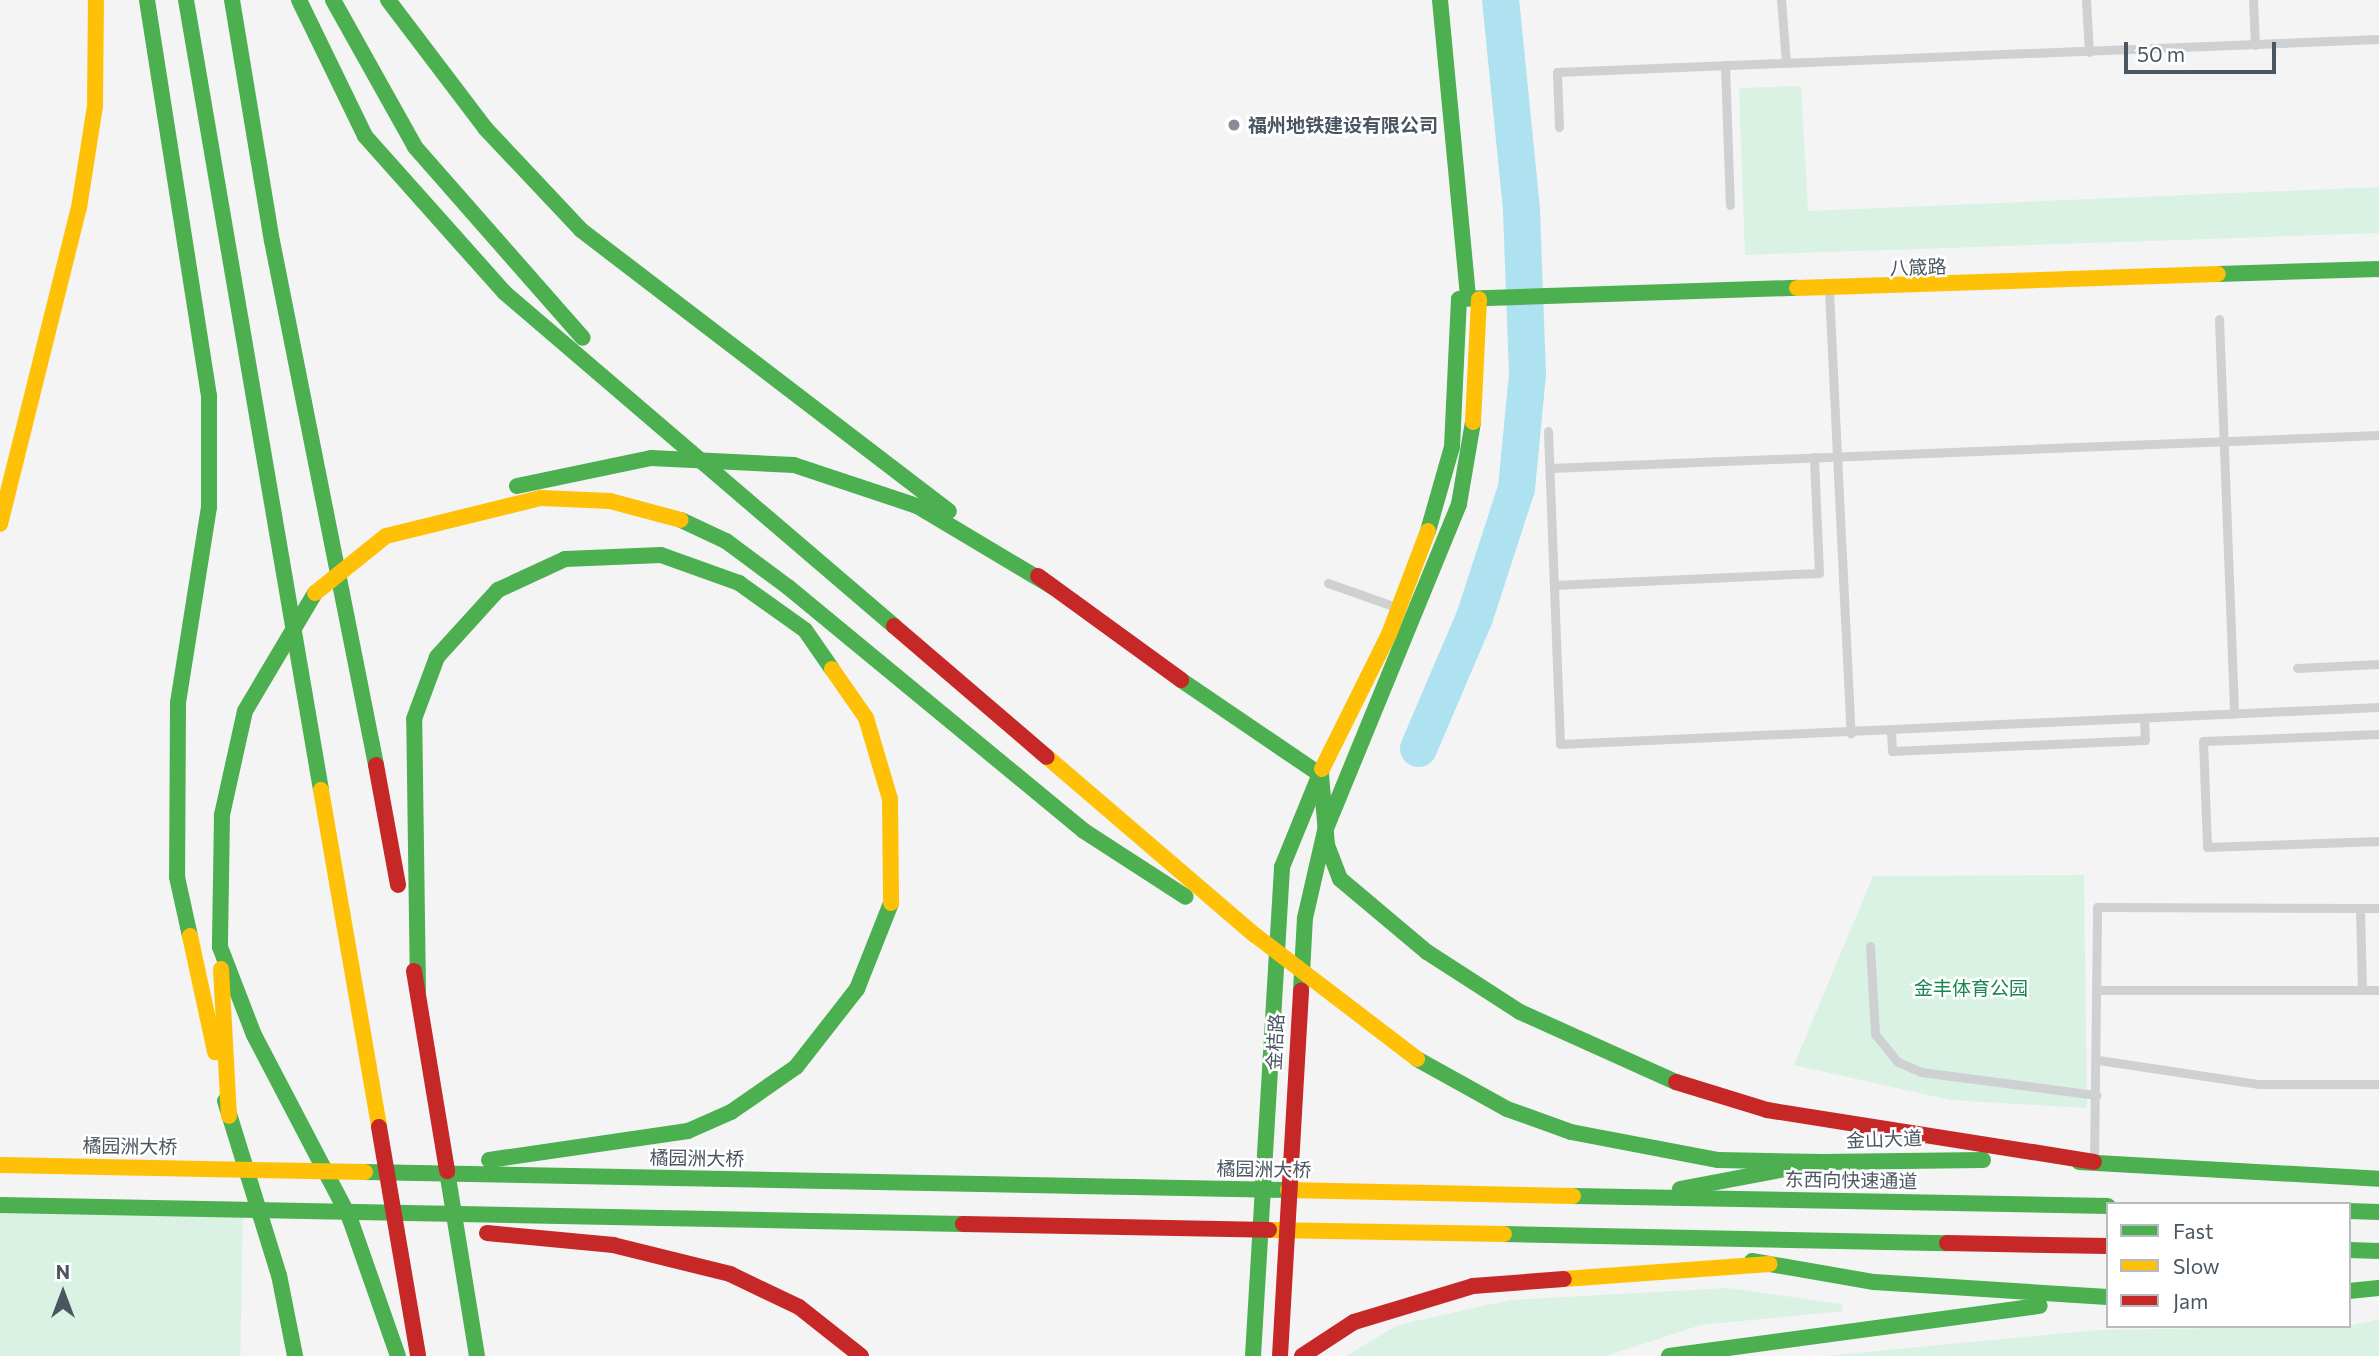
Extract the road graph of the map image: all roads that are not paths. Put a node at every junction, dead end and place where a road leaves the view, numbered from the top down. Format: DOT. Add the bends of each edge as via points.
graph roads {
  1 [pos="96,0"];
  2 [pos="147,0"];
  3 [pos="186,0"];
  4 [pos="232,0"];
  5 [pos="299,0"];
  6 [pos="333,0"];
  7 [pos="388,0"];
  8 [pos="1440,0"];
  9 [pos="1781,0"];
  10 [pos="2086,0"];
  11 [pos="2253,0"];
  12 [pos="2379,39"];
  13 [pos="2255,45"];
  14 [pos="2089,52"];
  15 [pos="1786,62"];
  16 [pos="1726,65"];
  17 [pos="1559,127"];
  18 [pos="1730,205"];
  19 [pos="2379,269"];
  20 [pos="1829,292"];
  21 [pos="1469,298"];
  22 [pos="2219,319"];
  23 [pos="653,417"];
  24 [pos="1549,431"];
  25 [pos="2379,435"];
  26 [pos="2224,441"];
  27 [pos="1838,456"];
  28 [pos="1814,457"];
  29 [pos="1550,468"];
  30 [pos="0,524"];
  31 [pos="386,536"];
  32 [pos="1328,583"];
  33 [pos="1554,585"];
  34 [pos="1053,587"];
  35 [pos="1399,608"];
  36 [pos="2379,664"];
  37 [pos="2297,668"];
  38 [pos="2379,707"];
  39 [pos="2234,714"];
  40 [pos="2144,718"];
  41 [pos="1891,731"];
  42 [pos="1851,733"];
  43 [pos="2379,734"];
  44 [pos="1321,775"];
  45 [pos="1325,831"];
  46 [pos="2379,841"];
  47 [pos="2361,908"];
  48 [pos="2379,908"];
  49 [pos="1255,935"];
  50 [pos="1870,946"];
  51 [pos="220,947"];
  52 [pos="2098,990"];
  53 [pos="2362,990"];
  54 [pos="2379,990"];
  55 [pos="418,991"];
  56 [pos="2098,1060"];
  57 [pos="2379,1084"];
  58 [pos="2096,1094"];
  59 [pos="229,1116"];
  60 [pos="1822,1162"];
  61 [pos="2094,1162"];
  62 [pos="0,1165"];
  63 [pos="411,1173"];
  64 [pos="2379,1179"];
  65 [pos="1394,1193"];
  66 [pos="1593,1196"];
  67 [pos="0,1205"];
  68 [pos="2106,1206"];
  69 [pos="2351,1211"];
  70 [pos="2379,1212"];
  71 [pos="411,1213"];
  72 [pos="1593,1236"];
  73 [pos="2106,1245"];
  74 [pos="2351,1250"];
  75 [pos="2379,1251"];
  76 [pos="1769,1264"];
  77 [pos="2379,1288"];
  78 [pos="2351,1291"];
  79 [pos="2106,1297"];
  80 [pos="2106,1297"];
  81 [pos="295,1356"];
  82 [pos="398,1356"];
  83 [pos="418,1356"];
  84 [pos="477,1356"];
  85 [pos="862,1356"];
  86 [pos="1253,1356"];
  87 [pos="1280,1356"];
  88 [pos="1302,1356"];
  89 [pos="1669,1356"];
  1 -- 30 [label="main road" via="95,106 79,208"];
  2 -- 59 [label="main road" via="209,396 204,559 178,703 177,877"];
  3 -- 83 [label="main road"];
  4 -- 55 [label="main road" via="272,242 331,516"];
  5 -- 23 [label="main road" via="365,136 505,293"];
  6 -- 23 [label="main road" via="415,146"];
  7 -- 34 [label="main road" via="485,128 582,230"];
  8 -- 21 [label="main road"];
  9 -- 15 [label="lane"];
  10 -- 14 [label="lane"];
  11 -- 13 [label="lane"];
  12 -- 13 [label="lane"];
  13 -- 14 [label="lane"];
  14 -- 15 [label="lane"];
  15 -- 16 [label="lane"];
  16 -- 17 [label="lane" via="1557,72"];
  16 -- 18 [label="lane"];
  19 -- 20 [label="main road, 八箴路"];
  20 -- 21 [label="main road, 八箴路"];
  20 -- 27 [label="lane"];
  21 -- 35 [label="main road" via="1447,471"];
  21 -- 45 [label="main road, 金桔路" via="1475,409 1459,504 1366,741"];
  22 -- 26 [label="lane"];
  23 -- 49 [label="main road"];
  24 -- 29 [label="lane"];
  25 -- 26 [label="lane"];
  26 -- 27 [label="lane"];
  26 -- 39 [label="lane"];
  27 -- 28 [label="lane"];
  27 -- 42 [label="lane"];
  28 -- 29 [label="lane"];
  28 -- 33 [label="lane" via="1819,573"];
  29 -- 33 [label="lane"];
  31 -- 34 [label="main road" via="460,503 580,470 651,458 759,459 829,473 917,506"];
  31 -- 49 [label="main road" via="541,498 610,501 684,521 726,541 788,587 1084,831"];
  31 -- 51 [label="main road" via="309,598 245,711 223,802"];
  32 -- 35 [label="lane"];
  33 -- 42 [label="lane" via="1560,744"];
  34 -- 44 [label="main road" via="1272,747"];
  35 -- 44 [label="main road"];
  36 -- 37 [label="lane"];
  38 -- 39 [label="lane"];
  39 -- 40 [label="lane"];
  40 -- 41 [label="lane"];
  40 -- 41 [label="lane" via="2145,740 1892,751"];
  41 -- 42 [label="lane"];
  43 -- 46 [label="lane" via="2203,741 2207,847"];
  44 -- 45 [label="main road" via="1327,788"];
  44 -- 86 [label="main road" via="1295,824 1280,885"];
  45 -- 61 [label="main road" via="1340,879 1427,952 1520,1012 1681,1085 1832,1124"];
  45 -- 87 [label="main road, 金桔路" via="1301,945"];
  47 -- 48 [label="lane"];
  47 -- 52 [label="lane" via="2097,907"];
  47 -- 53 [label="lane"];
  49 -- 60 [label="main road" via="1404,1051 1507,1109 1571,1132 1718,1160"];
  50 -- 58 [label="lane" via="1875,1034 1898,1062 1921,1072"];
  51 -- 59 [label="main road"];
  51 -- 82 [label="main road" via="254,1035 351,1219"];
  52 -- 53 [label="lane"];
  52 -- 56 [label="lane"];
  53 -- 54 [label="lane"];
  55 -- 63 [label="main road" via="414,719 423,685 453,633 498,590 565,559 661,555 739,583 777,606 831,662 866,718 884,772 894,877 886,927 857,989 819,1044 767,1092 688,1131"];
  55 -- 84 [label="main road"];
  56 -- 57 [label="lane" via="2259,1084"];
  56 -- 58 [label="lane"];
  58 -- 61 [label="lane"];
  59 -- 81 [label="main road" via="279,1275"];
  60 -- 61 [label="main road, 金山大道" via="1883,1157"];
  60 -- 66 [label="main road, 金山大道" via="1658,1194"];
  61 -- 64 [label="main road, 金山大道"];
  62 -- 63 [label="main road, 橘园洲大桥"];
  63 -- 65 [label="main road, 橘园洲大桥"];
  65 -- 66 [label="main road, 金山大道"];
  66 -- 68 [label="main road, 东西向快速通道"];
  67 -- 71 [label="main road"];
  69 -- 70 [label="main road"];
  71 -- 72 [label="main road"];
  71 -- 85 [label="main road" via="492,1235 613,1245 699,1264 799,1307"];
  72 -- 73 [label="main road"];
  72 -- 76 [label="main road"];
  74 -- 75 [label="main road"];
  76 -- 79 [label="main road" via="1982,1292"];
  76 -- 88 [label="main road" via="1474,1286 1354,1322"];
  77 -- 78 [label="main road"];
  80 -- 89 [label="main road"];
}
